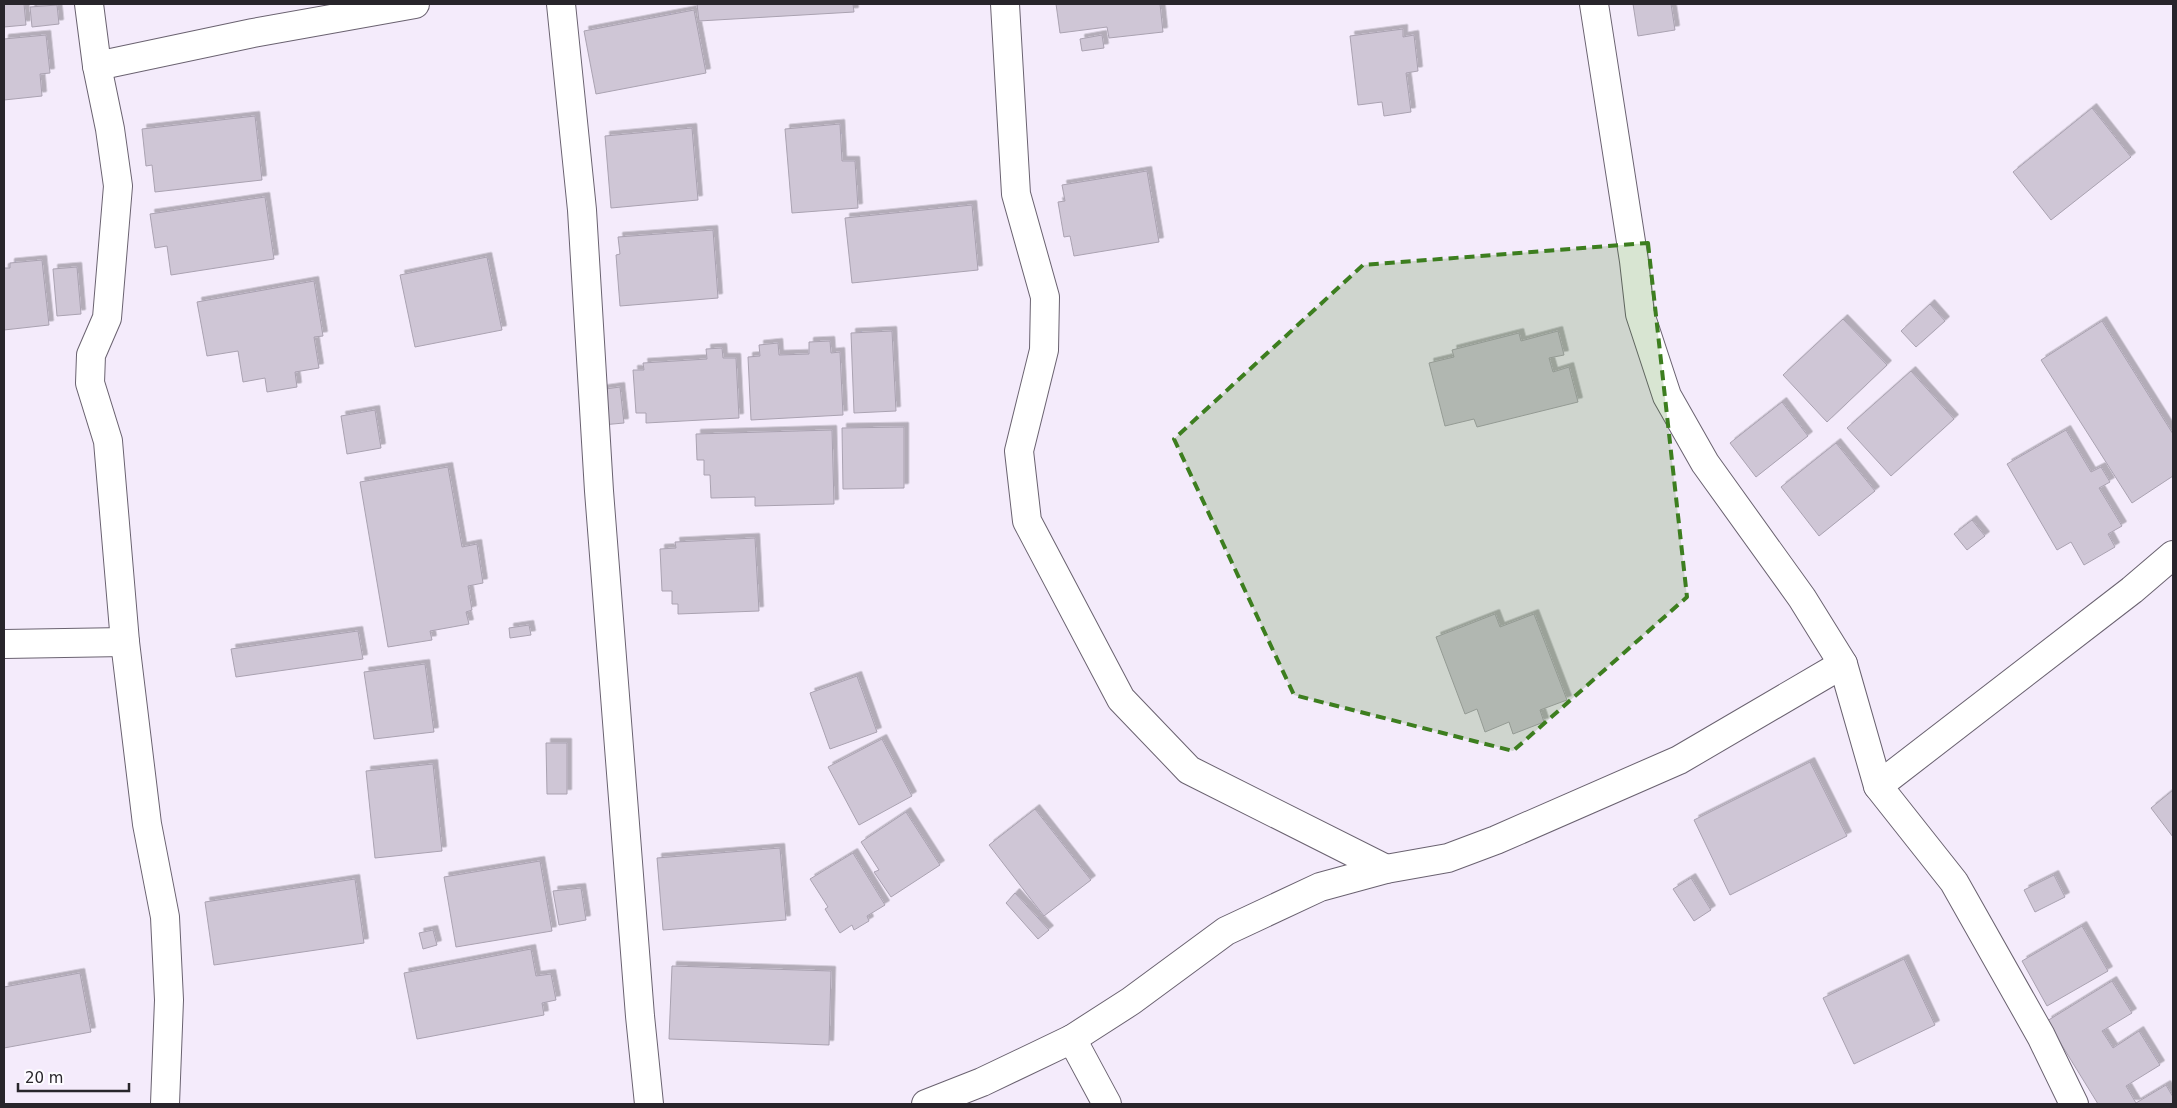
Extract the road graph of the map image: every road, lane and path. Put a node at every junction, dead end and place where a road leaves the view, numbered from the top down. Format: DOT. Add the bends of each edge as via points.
graph roads {
  1 [pos="88,4"];
  2 [pos="415,4"];
  3 [pos="561,4"];
  4 [pos="1005,4"];
  5 [pos="1594,4"];
  6 [pos="97,66"];
  7 [pos="2173,554"];
  8 [pos="125,642"];
  9 [pos="4,644"];
  10 [pos="1843,664"];
  11 [pos="1878,786"];
  12 [pos="1386,869"];
  13 [pos="1072,1039"];
  14 [pos="165,1104"];
  15 [pos="649,1104"];
  16 [pos="926,1104"];
  17 [pos="1107,1104"];
  18 [pos="2074,1104"];
  1 -- 6 [label="street"];
  2 -- 6 [label="street" via="262,31"];
  3 -- 15 [label="street" via="582,210 599,491"];
  4 -- 12 [label="street" via="1016,194 1045,297 1044,350 1019,451 1027,521 1121,698 1190,770"];
  5 -- 10 [label="street" via="1640,314 1667,396 1706,463 1802,598"];
  6 -- 8 [label="street" via="118,186 107,318 91,354 90,384 108,441"];
  7 -- 11 [label="street" via="2132,590"];
  8 -- 9 [label="street"];
  8 -- 14 [label="street" via="147,824 165,917 170,1000"];
  10 -- 11 [label="street"];
  10 -- 12 [label="street" via="1679,760 1448,858"];
  11 -- 18 [label="street" via="1954,882 2041,1036"];
  12 -- 13 [label="street" via="1320,887 1226,931 1131,1001"];
  13 -- 16 [label="street" via="982,1082"];
  13 -- 17 [label="street"];
}
